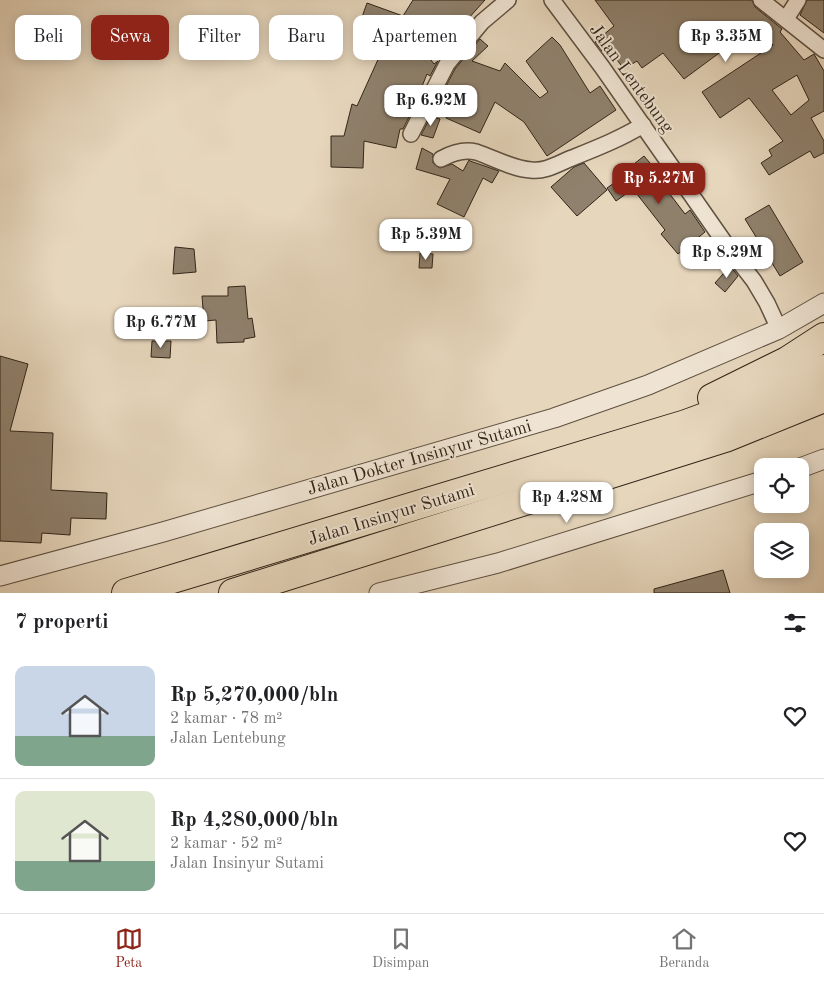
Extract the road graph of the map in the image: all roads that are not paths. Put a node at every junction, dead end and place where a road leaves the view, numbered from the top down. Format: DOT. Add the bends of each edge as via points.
graph roads {
  1 [pos="508,0"];
  2 [pos="552,0"];
  3 [pos="761,0"];
  4 [pos="798,0"];
  5 [pos="786,19"];
  6 [pos="824,50"];
  7 [pos="643,125"];
  8 [pos="410,134"];
  9 [pos="441,159"];
  10 [pos="824,303"];
  11 [pos="779,329"];
  12 [pos="824,337"];
  13 [pos="824,369"];
  14 [pos="824,398"];
  15 [pos="824,459"];
  16 [pos="558,464"];
  17 [pos="809,465"];
  18 [pos="754,483"];
  19 [pos="0,576"];
  20 [pos="126,593"];
  21 [pos="234,593"];
  22 [pos="379,593"];
  1 -- 8 [label="street" via="482,22 447,64"];
  2 -- 7 [label="street, Jalan Lentebung"];
  3 -- 5 [label="street"];
  4 -- 5 [label="street"];
  5 -- 6 [label="street"];
  7 -- 9 [label="street" via="624,137 546,169 523,169 468,150"];
  7 -- 11 [label="street, Jalan Lentebung" via="754,282"];
  10 -- 11 [label="street, Jalan Dokter Insinyur Sutami"];
  11 -- 19 [label="street, Jalan Dokter Insinyur Sutami" via="648,385 554,418"];
  12 -- 16 [label="highway" via="787,361 683,412"];
  13 -- 16 [label="highway, Jalan Insinyur Sutami" via="789,386 686,424"];
  14 -- 21 [label="highway, Jalan Insinyur Sutami" via="725,438"];
  15 -- 17 [label="street"];
  16 -- 20 [label="highway, Jalan Insinyur Sutami"];
  18 -- 22 [label="street" via="498,563"];
}
